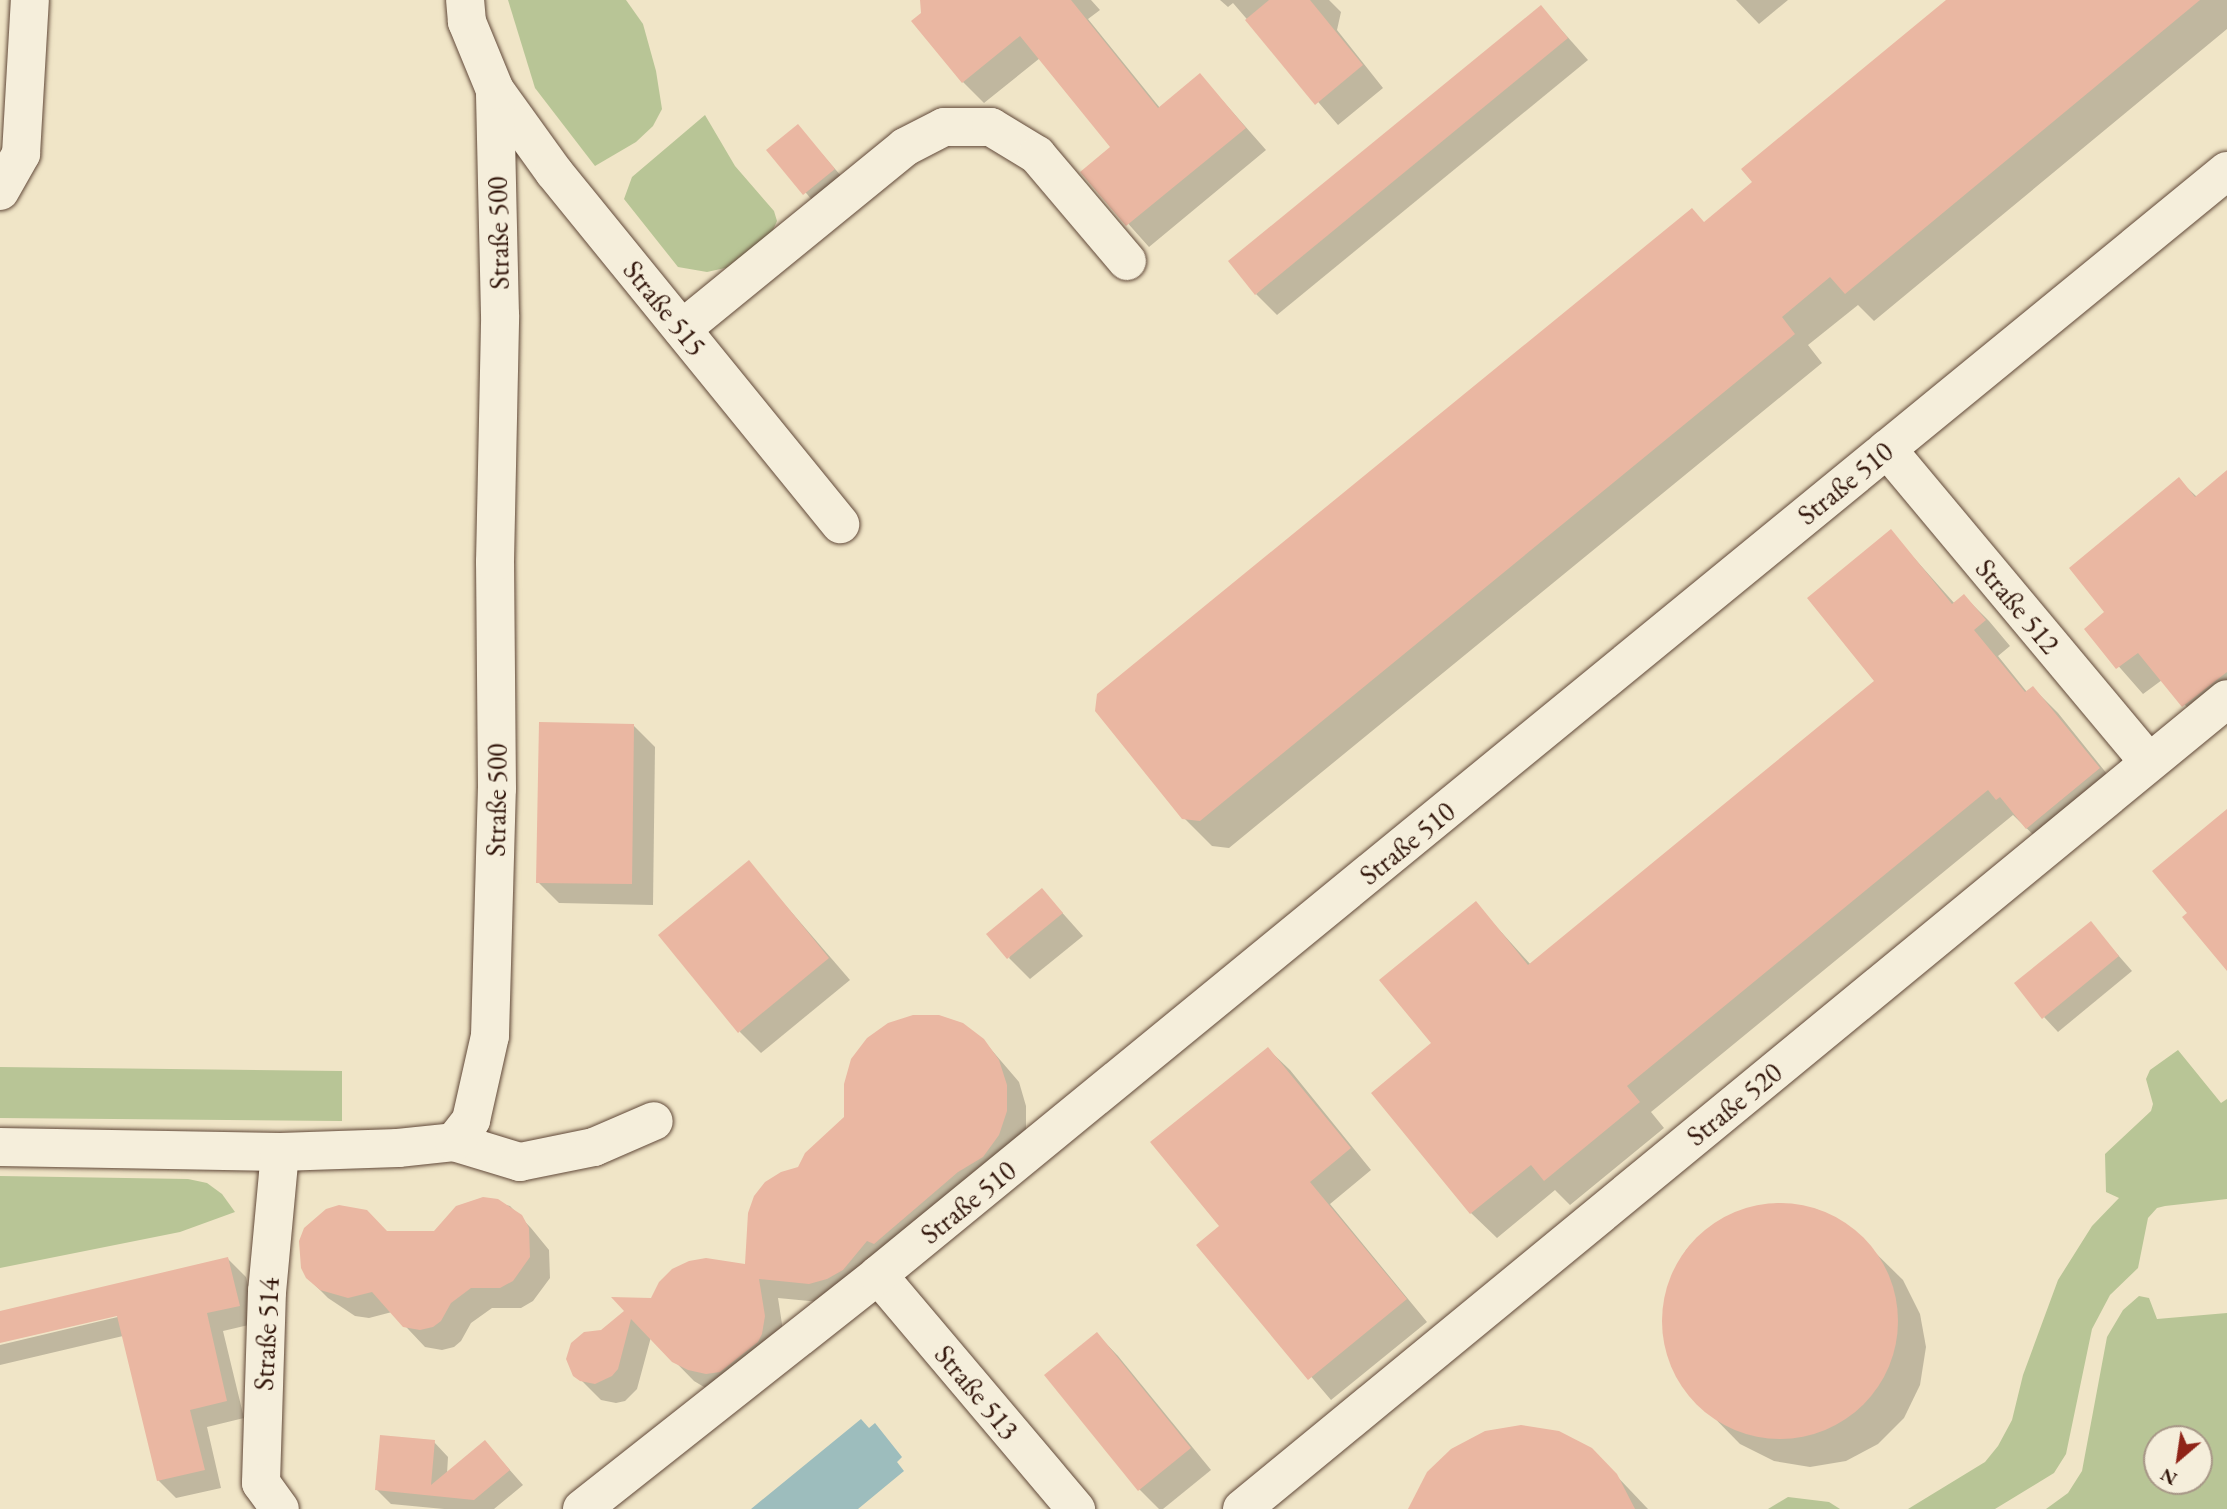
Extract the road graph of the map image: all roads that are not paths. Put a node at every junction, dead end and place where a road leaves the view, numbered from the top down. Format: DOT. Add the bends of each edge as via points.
graph roads {
  1 [pos="30,0"];
  2 [pos="465,0"];
  3 [pos="495,90"];
  4 [pos="2227,171"];
  5 [pos="0,191"];
  6 [pos="1127,261"];
  7 [pos="682,329"];
  8 [pos="1887,449"];
  9 [pos="840,524"];
  10 [pos="2227,699"];
  11 [pos="2149,762"];
  12 [pos="654,1121"];
  13 [pos="454,1142"];
  14 [pos="0,1147"];
  15 [pos="280,1152"];
  16 [pos="878,1275"];
  17 [pos="280,1509"];
  18 [pos="582,1509"];
  19 [pos="1076,1509"];
  20 [pos="1242,1509"];
  1 -- 5 [label="street" via="21,154"];
  2 -- 3 [label="street, Straße 500" via="467,22"];
  3 -- 7 [label="street, Straße 515" via="554,172"];
  3 -- 13 [label="street, Straße 500" via="500,315 497,789 490,1036 471,1120"];
  4 -- 8 [label="street, Straße 510"];
  6 -- 7 [label="street" via="1038,155 991,127 944,127 905,147"];
  7 -- 9 [label="street, Straße 515"];
  8 -- 11 [label="street, Straße 512"];
  8 -- 16 [label="street, Straße 510"];
  10 -- 11 [label="street, Straße 520"];
  11 -- 20 [label="street, Straße 520"];
  12 -- 13 [label="street" via="594,1147 520,1162"];
  13 -- 15 [label="street"];
  14 -- 15 [label="street"];
  15 -- 17 [label="street, Straße 514" via="267,1291 261,1483"];
  16 -- 18 [label="street, Straße 510"];
  16 -- 19 [label="street, Straße 513"];
}
